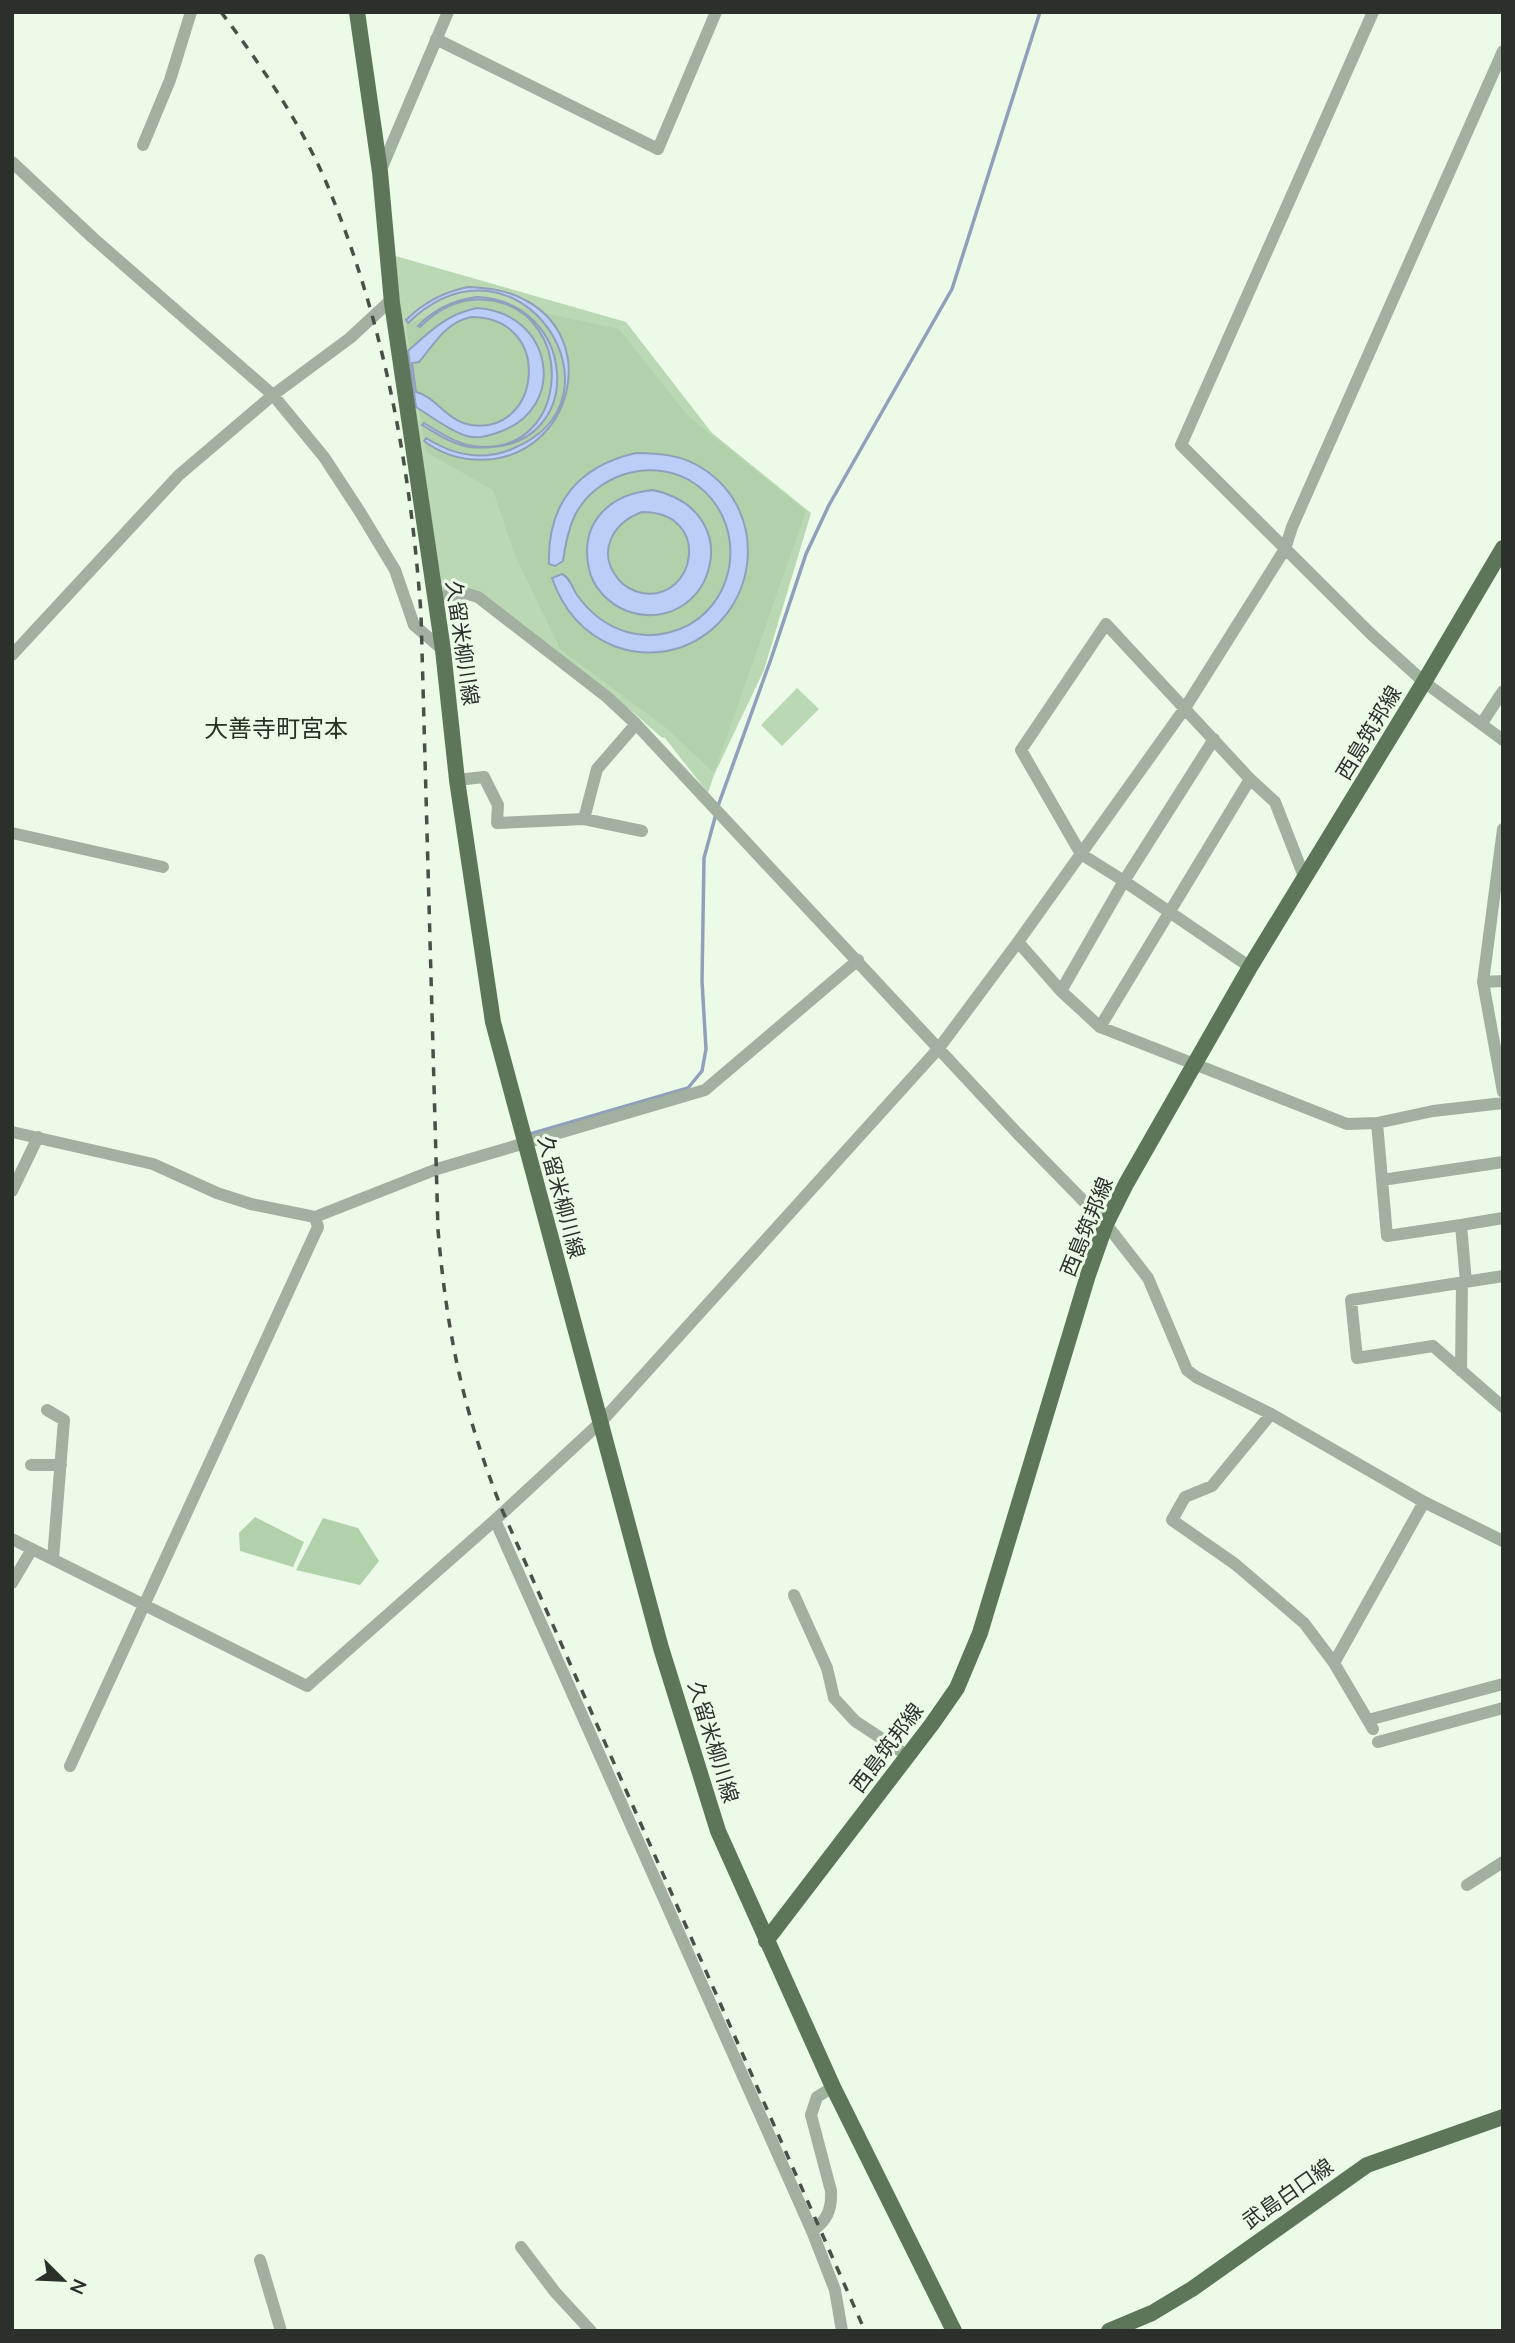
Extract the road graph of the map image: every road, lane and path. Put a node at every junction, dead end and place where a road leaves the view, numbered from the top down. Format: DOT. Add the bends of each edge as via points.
graph roads {
  1 [pos="191,12"];
  2 [pos="357,12"];
  3 [pos="448,12"];
  4 [pos="716,12"];
  5 [pos="1373,12"];
  6 [pos="436,39"];
  7 [pos="1503,51"];
  8 [pos="143,145"];
  9 [pos="12,162"];
  10 [pos="380,172"];
  11 [pos="392,303"];
  12 [pos="272,395"];
  13 [pos="1503,548"];
  14 [pos="1285,549"];
  15 [pos="434,598"];
  16 [pos="443,650"];
  17 [pos="12,654"];
  18 [pos="1424,682"];
  19 [pos="1503,691"];
  20 [pos="1185,708"];
  21 [pos="1482,723"];
  22 [pos="636,724"];
  23 [pos="1214,739"];
  24 [pos="1503,740"];
  25 [pos="1250,779"];
  26 [pos="457,780"];
  27 [pos="584,819"];
  28 [pos="1503,830"];
  29 [pos="642,831"];
  30 [pos="12,833"];
  31 [pos="1081,854"];
  32 [pos="163,867"];
  33 [pos="1305,879"];
  34 [pos="1124,880"];
  35 [pos="1169,911"];
  36 [pos="1497,922"];
  37 [pos="1018,942"];
  38 [pos="858,960"];
  39 [pos="1251,967"];
  40 [pos="1503,981"];
  41 [pos="1483,982"];
  42 [pos="1061,991"];
  43 [pos="1100,1027"];
  44 [pos="1498,1041"];
  45 [pos="939,1048"];
  46 [pos="1195,1065"];
  47 [pos="1503,1092"];
  48 [pos="1503,1103"];
  49 [pos="1377,1123"];
  50 [pos="12,1132"];
  51 [pos="38,1137"];
  52 [pos="524,1142"];
  53 [pos="1503,1162"];
  54 [pos="1382,1180"];
  55 [pos="12,1191"];
  56 [pos="315,1217"];
  57 [pos="1503,1218"];
  58 [pos="1106,1224"];
  59 [pos="1461,1224"];
  60 [pos="1503,1276"];
  61 [pos="1464,1282"];
  62 [pos="1461,1371"];
  63 [pos="1503,1407"];
  64 [pos="47,1410"];
  65 [pos="1271,1413"];
  66 [pos="601,1422"];
  67 [pos="31,1465"];
  68 [pos="61,1465"];
  69 [pos="1424,1502"];
  70 [pos="495,1520"];
  71 [pos="12,1539"];
  72 [pos="1503,1541"];
  73 [pos="32,1549"];
  74 [pos="53,1559"];
  75 [pos="12,1583"];
  76 [pos="794,1595"];
  77 [pos="144,1605"];
  78 [pos="1334,1663"];
  79 [pos="1503,1684"];
  80 [pos="1503,1708"];
  81 [pos="1378,1742"];
  82 [pos="908,1756"];
  83 [pos="70,1766"];
  84 [pos="1503,1862"];
  85 [pos="1467,1885"];
  86 [pos="766,1941"];
  87 [pos="833,2087"];
  88 [pos="1503,2117"];
  89 [pos="812,2231"];
  90 [pos="521,2247"];
  91 [pos="260,2260"];
  92 [pos="281,2331"];
  93 [pos="591,2331"];
  94 [pos="842,2331"];
  95 [pos="954,2331"];
  96 [pos="1108,2331"];
  1 -- 8 [label="street"];
  2 -- 10 [label="main road, 久留米柳川線"];
  3 -- 6 [label="street"];
  4 -- 6 [label="street" via="658,149"];
  5 -- 14 [label="street" via="1181,445"];
  6 -- 10 [label="street"];
  7 -- 14 [label="street"];
  9 -- 12 [label="street"];
  10 -- 11 [label="main road, 久留米柳川線"];
  11 -- 12 [label="street"];
  11 -- 15 [label="main road, 久留米柳川線"];
  12 -- 16 [label="street" via="324,457 360,512 395,570 414,625"];
  12 -- 17 [label="street" via="179,475"];
  13 -- 18 [label="main road, 西島筑邦線"];
  14 -- 18 [label="street"];
  14 -- 20 [label="street"];
  15 -- 16 [label="main road, 久留米柳川線"];
  15 -- 22 [label="street" via="464,593 478,597"];
  16 -- 26 [label="main road, 久留米柳川線"];
  18 -- 21 [label="street"];
  18 -- 33 [label="main road, 西島筑邦線"];
  19 -- 21 [label="street"];
  20 -- 23 [label="street"];
  20 -- 31 [label="street"];
  20 -- 31 [label="street" via="1106,624 1021,750"];
  21 -- 24 [label="street"];
  22 -- 27 [label="street" via="597,769"];
  22 -- 38 [label="street"];
  23 -- 25 [label="street"];
  23 -- 34 [label="street"];
  25 -- 33 [label="street" via="1275,802"];
  25 -- 35 [label="street"];
  26 -- 27 [label="street" via="484,777 498,806 497,823"];
  26 -- 52 [label="main road, 久留米柳川線" via="493,1021"];
  27 -- 29 [label="street"];
  28 -- 36 [label="street"];
  30 -- 32 [label="street"];
  31 -- 34 [label="street"];
  31 -- 37 [label="street"];
  33 -- 39 [label="main road, 西島筑邦線"];
  34 -- 35 [label="street"];
  34 -- 42 [label="street"];
  35 -- 39 [label="street"];
  35 -- 43 [label="street"];
  36 -- 41 [label="street"];
  37 -- 42 [label="street"];
  37 -- 45 [label="street"];
  38 -- 45 [label="street"];
  38 -- 52 [label="street" via="705,1090"];
  39 -- 46 [label="main road, 西島筑邦線"];
  40 -- 41 [label="street"];
  41 -- 44 [label="street"];
  42 -- 43 [label="street"];
  43 -- 46 [label="street"];
  44 -- 47 [label="street"];
  45 -- 58 [label="street"];
  45 -- 66 [label="street"];
  46 -- 49 [label="street" via="1347,1124"];
  46 -- 58 [label="main road, 西島筑邦線"];
  48 -- 49 [label="street"];
  49 -- 54 [label="street"];
  50 -- 51 [label="street"];
  51 -- 55 [label="street"];
  51 -- 56 [label="street" via="153,1164 217,1193"];
  52 -- 56 [label="street" via="436,1169"];
  52 -- 66 [label="main road, 久留米柳川線"];
  53 -- 54 [label="street"];
  54 -- 59 [label="street" via="1387,1236"];
  56 -- 77 [label="street" via="318,1227"];
  57 -- 59 [label="street"];
  58 -- 65 [label="street" via="1148,1278 1187,1370"];
  58 -- 82 [label="main road, 西島筑邦線" via="978,1637 957,1688"];
  59 -- 61 [label="street"];
  60 -- 61 [label="street"];
  61 -- 62 [label="street"];
  61 -- 62 [label="street" via="1351,1300 1357,1358 1433,1346"];
  62 -- 63 [label="street"];
  64 -- 68 [label="street" via="64,1420"];
  65 -- 69 [label="street"];
  65 -- 78 [label="street" via="1212,1486 1185,1496 1172,1520 1235,1564 1304,1623"];
  66 -- 70 [label="street"];
  66 -- 86 [label="main road, 久留米柳川線" via="661,1648 718,1831"];
  67 -- 68 [label="street"];
  68 -- 74 [label="street"];
  69 -- 72 [label="street"];
  69 -- 78 [label="street"];
  70 -- 77 [label="street" via="307,1686"];
  70 -- 89 [label="street"];
  71 -- 73 [label="street"];
  73 -- 74 [label="street"];
  73 -- 75 [label="street"];
  74 -- 77 [label="street"];
  76 -- 82 [label="street" via="827,1668 834,1698 855,1721"];
  77 -- 83 [label="street"];
  78 -- 79 [label="street" via="1371,1724"];
  80 -- 81 [label="street"];
  82 -- 86 [label="main road, 西島筑邦線"];
  84 -- 85 [label="street"];
  86 -- 87 [label="main road, 久留米柳川線"];
  87 -- 89 [label="street" via="817,2097 811,2115 831,2191 828,2216"];
  87 -- 95 [label="main road, 久留米柳川線"];
  88 -- 96 [label="main road, 武島白口線" via="1367,2165 1192,2289 1152,2313"];
  89 -- 94 [label="street" via="835,2290"];
  90 -- 93 [label="street"];
  91 -- 92 [label="street"];
}
